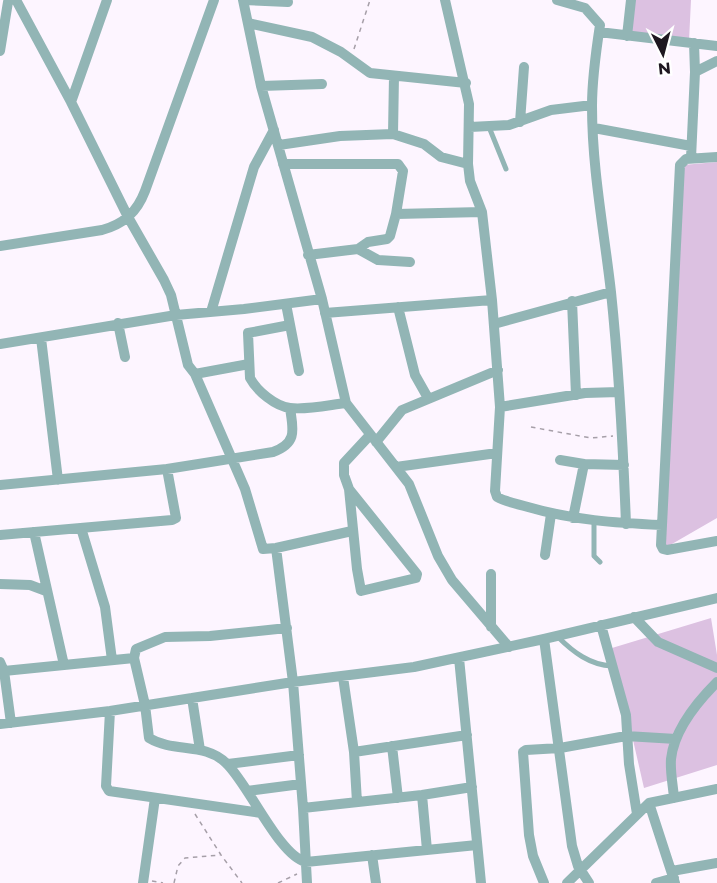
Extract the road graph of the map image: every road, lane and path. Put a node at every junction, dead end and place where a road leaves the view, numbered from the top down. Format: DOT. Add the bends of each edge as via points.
graph roads {
  1 [pos="10,0"];
  2 [pos="107,0"];
  3 [pos="214,0"];
  4 [pos="243,0"];
  5 [pos="370,0"];
  6 [pos="445,0"];
  7 [pos="557,0"];
  8 [pos="631,0"];
  9 [pos="288,2"];
  10 [pos="248,23"];
  11 [pos="599,32"];
  12 [pos="627,36"];
  13 [pos="694,44"];
  14 [pos="717,46"];
  15 [pos="0,51"];
  16 [pos="351,58"];
  17 [pos="717,62"];
  18 [pos="524,67"];
  19 [pos="695,72"];
  20 [pos="394,76"];
  21 [pos="466,83"];
  22 [pos="322,84"];
  23 [pos="261,86"];
  24 [pos="71,102"];
  25 [pos="592,105"];
  26 [pos="520,122"];
  27 [pos="470,127"];
  28 [pos="489,127"];
  29 [pos="594,128"];
  30 [pos="274,130"];
  31 [pos="393,134"];
  32 [pos="279,145"];
  33 [pos="691,146"];
  34 [pos="717,157"];
  35 [pos="691,158"];
  36 [pos="283,164"];
  37 [pos="468,164"];
  38 [pos="506,169"];
  39 [pos="482,212"];
  40 [pos="396,214"];
  41 [pos="128,217"];
  42 [pos="0,246"];
  43 [pos="358,249"];
  44 [pos="308,255"];
  45 [pos="410,262"];
  46 [pos="611,292"];
  47 [pos="322,299"];
  48 [pos="492,300"];
  49 [pos="572,301"];
  50 [pos="286,304"];
  51 [pos="398,307"];
  52 [pos="212,312"];
  53 [pos="325,314"];
  54 [pos="176,315"];
  55 [pos="118,323"];
  56 [pos="494,324"];
  57 [pos="290,325"];
  58 [pos="41,338"];
  59 [pos="0,344"];
  60 [pos="124,357"];
  61 [pos="249,364"];
  62 [pos="498,370"];
  63 [pos="299,371"];
  64 [pos="195,374"];
  65 [pos="619,392"];
  66 [pos="576,395"];
  67 [pos="428,398"];
  68 [pos="346,403"];
  69 [pos="500,407"];
  70 [pos="290,408"];
  71 [pos="531,427"];
  72 [pos="623,435"];
  73 [pos="373,439"];
  74 [pos="497,453"];
  75 [pos="233,458"];
  76 [pos="560,460"];
  77 [pos="584,464"];
  78 [pos="624,465"];
  79 [pos="396,467"];
  80 [pos="167,469"];
  81 [pos="58,480"];
  82 [pos="0,485"];
  83 [pos="350,489"];
  84 [pos="551,514"];
  85 [pos="573,518"];
  86 [pos="594,521"];
  87 [pos="626,524"];
  88 [pos="662,525"];
  89 [pos="81,528"];
  90 [pos="352,531"];
  91 [pos="34,532"];
  92 [pos="0,535"];
  93 [pos="717,541"];
  94 [pos="276,548"];
  95 [pos="545,555"];
  96 [pos="600,562"];
  97 [pos="491,573"];
  98 [pos="0,584"];
  99 [pos="46,591"];
  100 [pos="717,598"];
  101 [pos="634,617"];
  102 [pos="601,625"];
  103 [pos="491,627"];
  104 [pos="287,628"];
  105 [pos="558,636"];
  106 [pos="544,639"];
  107 [pos="509,647"];
  108 [pos="134,658"];
  109 [pos="459,658"];
  110 [pos="112,660"];
  111 [pos="64,665"];
  112 [pos="613,666"];
  113 [pos="2,667"];
  114 [pos="717,668"];
  115 [pos="344,677"];
  116 [pos="293,682"];
  117 [pos="717,682"];
  118 [pos="192,698"];
  119 [pos="145,705"];
  120 [pos="111,711"];
  121 [pos="5,723"];
  122 [pos="467,735"];
  123 [pos="626,736"];
  124 [pos="676,739"];
  125 [pos="392,746"];
  126 [pos="560,748"];
  127 [pos="200,750"];
  128 [pos="354,752"];
  129 [pos="299,755"];
  130 [pos="228,764"];
  131 [pos="301,784"];
  132 [pos="472,787"];
  133 [pos="717,789"];
  134 [pos="247,791"];
  135 [pos="422,795"];
  136 [pos="155,798"];
  137 [pos="398,798"];
  138 [pos="674,798"];
  139 [pos="188,802"];
  140 [pos="357,802"];
  141 [pos="650,803"];
  142 [pos="303,808"];
  143 [pos="261,813"];
  144 [pos="638,814"];
  145 [pos="477,845"];
  146 [pos="428,849"];
  147 [pos="221,855"];
  148 [pos="372,855"];
  149 [pos="717,863"];
  150 [pos="306,866"];
  151 [pos="581,870"];
  152 [pos="673,877"];
  153 [pos="143,883"];
  154 [pos="174,883"];
  155 [pos="242,883"];
  156 [pos="278,883"];
  157 [pos="307,883"];
  158 [pos="376,883"];
  159 [pos="481,883"];
  160 [pos="544,883"];
  161 [pos="567,883"];
  162 [pos="589,883"];
  163 [pos="656,883"];
  1 -- 15 [label="street"];
  1 -- 24 [label="street"];
  2 -- 24 [label="street"];
  3 -- 41 [label="street" via="145,191"];
  4 -- 9 [label="street"];
  4 -- 10 [label="street"];
  5 -- 16 [label="path"];
  6 -- 21 [label="street"];
  7 -- 11 [label="street" via="585,8 600,25"];
  8 -- 12 [label="street"];
  10 -- 16 [label="street" via="312,37"];
  10 -- 23 [label="street"];
  11 -- 12 [label="street"];
  11 -- 25 [label="street"];
  12 -- 13 [label="street"];
  13 -- 14 [label="street"];
  13 -- 19 [label="street"];
  16 -- 20 [label="street" via="370,73"];
  17 -- 19 [label="street"];
  18 -- 26 [label="street"];
  19 -- 33 [label="street"];
  20 -- 21 [label="street"];
  20 -- 31 [label="street"];
  21 -- 27 [label="street"];
  22 -- 23 [label="street"];
  23 -- 30 [label="street"];
  24 -- 41 [label="street"];
  25 -- 26 [label="street" via="551,110"];
  25 -- 29 [label="street"];
  26 -- 28 [label="street"];
  27 -- 28 [label="street"];
  27 -- 37 [label="street"];
  28 -- 38 [label="lane"];
  29 -- 33 [label="street"];
  29 -- 46 [label="street"];
  30 -- 32 [label="street"];
  30 -- 52 [label="street" via="254,167"];
  31 -- 32 [label="street" via="340,136"];
  31 -- 37 [label="street" via="424,144 441,158"];
  32 -- 36 [label="street"];
  33 -- 35 [label="street"];
  34 -- 35 [label="street"];
  35 -- 88 [label="street" via="680,165"];
  36 -- 40 [label="street" via="398,164 403,171"];
  36 -- 44 [label="street"];
  37 -- 39 [label="street"];
  39 -- 40 [label="street"];
  39 -- 48 [label="street"];
  40 -- 43 [label="street" via="387,239 368,242"];
  41 -- 42 [label="street" via="102,230"];
  41 -- 54 [label="street" via="164,280"];
  43 -- 44 [label="street"];
  43 -- 45 [label="street" via="378,261"];
  44 -- 47 [label="street"];
  46 -- 49 [label="street"];
  46 -- 65 [label="street"];
  47 -- 50 [label="street"];
  47 -- 53 [label="street"];
  48 -- 51 [label="street"];
  48 -- 56 [label="street"];
  49 -- 56 [label="street"];
  49 -- 66 [label="street"];
  50 -- 52 [label="street"];
  50 -- 57 [label="street"];
  51 -- 53 [label="street"];
  51 -- 67 [label="street" via="415,375"];
  52 -- 54 [label="street"];
  53 -- 68 [label="street"];
  54 -- 55 [label="street"];
  54 -- 64 [label="street" via="186,359"];
  55 -- 58 [label="street"];
  55 -- 60 [label="street"];
  56 -- 62 [label="street"];
  57 -- 61 [label="street" via="248,333"];
  57 -- 63 [label="street"];
  58 -- 59 [label="street"];
  58 -- 81 [label="street"];
  61 -- 64 [label="street"];
  61 -- 70 [label="street" via="250,378 259,391"];
  62 -- 67 [label="street"];
  62 -- 69 [label="street"];
  64 -- 75 [label="street"];
  65 -- 66 [label="street"];
  65 -- 72 [label="street"];
  66 -- 69 [label="street"];
  67 -- 73 [label="street" via="402,410"];
  68 -- 70 [label="street"];
  68 -- 73 [label="street"];
  69 -- 74 [label="street"];
  70 -- 75 [label="street" via="293,432 285,446 273,452"];
  71 -- 72 [label="path" via="591,438"];
  72 -- 78 [label="street"];
  73 -- 79 [label="street"];
  73 -- 83 [label="street" via="344,462"];
  74 -- 79 [label="street"];
  74 -- 84 [label="street" via="497,497"];
  75 -- 80 [label="street"];
  75 -- 94 [label="street" via="260,544 263,549"];
  76 -- 77 [label="street"];
  77 -- 78 [label="street"];
  77 -- 85 [label="street"];
  78 -- 87 [label="street"];
  79 -- 103 [label="street" via="416,497 447,573"];
  80 -- 81 [label="street"];
  80 -- 89 [label="street" via="176,518"];
  81 -- 82 [label="street"];
  83 -- 90 [label="street"];
  83 -- 90 [label="street" via="417,574 416,578 361,591"];
  84 -- 85 [label="street"];
  84 -- 95 [label="street"];
  85 -- 86 [label="street"];
  86 -- 87 [label="street"];
  86 -- 96 [label="lane" via="594,556"];
  87 -- 88 [label="street"];
  88 -- 93 [label="street" via="663,549"];
  89 -- 91 [label="street"];
  89 -- 110 [label="street" via="105,607"];
  90 -- 94 [label="street"];
  91 -- 92 [label="street"];
  91 -- 99 [label="street"];
  94 -- 104 [label="street"];
  97 -- 103 [label="street"];
  98 -- 99 [label="street" via="30,585"];
  99 -- 111 [label="street"];
  100 -- 101 [label="street"];
  101 -- 102 [label="street"];
  101 -- 114 [label="street" via="658,642"];
  102 -- 105 [label="street"];
  102 -- 112 [label="street"];
  103 -- 107 [label="street"];
  104 -- 108 [label="street" via="160,637 136,649"];
  104 -- 116 [label="street"];
  105 -- 106 [label="street"];
  105 -- 112 [label="lane" via="582,657"];
  106 -- 107 [label="street"];
  106 -- 126 [label="street"];
  107 -- 109 [label="street"];
  108 -- 110 [label="street"];
  108 -- 119 [label="street"];
  109 -- 115 [label="street"];
  109 -- 122 [label="street"];
  110 -- 111 [label="street"];
  111 -- 113 [label="street"];
  112 -- 123 [label="street" via="626,715"];
  113 -- 121 [label="street"];
  115 -- 116 [label="street"];
  115 -- 128 [label="street"];
  116 -- 118 [label="street"];
  116 -- 129 [label="street"];
  117 -- 124 [label="street"];
  118 -- 119 [label="street"];
  118 -- 127 [label="street"];
  119 -- 120 [label="street"];
  119 -- 127 [label="street" via="149,738"];
  120 -- 121 [label="street"];
  120 -- 136 [label="street" via="106,786 109,791"];
  122 -- 125 [label="street"];
  122 -- 132 [label="street"];
  123 -- 124 [label="street"];
  123 -- 126 [label="street"];
  123 -- 144 [label="street"];
  124 -- 138 [label="street" via="672,758"];
  125 -- 128 [label="street"];
  125 -- 137 [label="street"];
  126 -- 151 [label="street" via="572,846"];
  126 -- 160 [label="street" via="526,750 522,756 529,835"];
  127 -- 130 [label="street" via="214,753"];
  128 -- 140 [label="street"];
  129 -- 130 [label="street"];
  129 -- 131 [label="street"];
  130 -- 134 [label="street"];
  131 -- 134 [label="street"];
  131 -- 142 [label="street"];
  132 -- 135 [label="street"];
  132 -- 145 [label="street"];
  133 -- 138 [label="street"];
  134 -- 143 [label="street"];
  135 -- 137 [label="street"];
  135 -- 146 [label="street"];
  136 -- 139 [label="street"];
  136 -- 153 [label="street"];
  137 -- 140 [label="street"];
  138 -- 141 [label="street"];
  139 -- 143 [label="street"];
  139 -- 147 [label="path"];
  140 -- 142 [label="street"];
  141 -- 144 [label="street"];
  141 -- 152 [label="street"];
  142 -- 150 [label="street"];
  143 -- 150 [label="street" via="285,846"];
  144 -- 151 [label="street"];
  145 -- 146 [label="street"];
  145 -- 159 [label="street"];
  146 -- 148 [label="street"];
  147 -- 154 [label="path" via="184,858"];
  147 -- 155 [label="path"];
  148 -- 150 [label="street"];
  148 -- 158 [label="street"];
  149 -- 152 [label="street"];
  150 -- 156 [label="path"];
  150 -- 157 [label="street"];
  151 -- 161 [label="street"];
  151 -- 162 [label="street"];
  152 -- 163 [label="street"];
}
